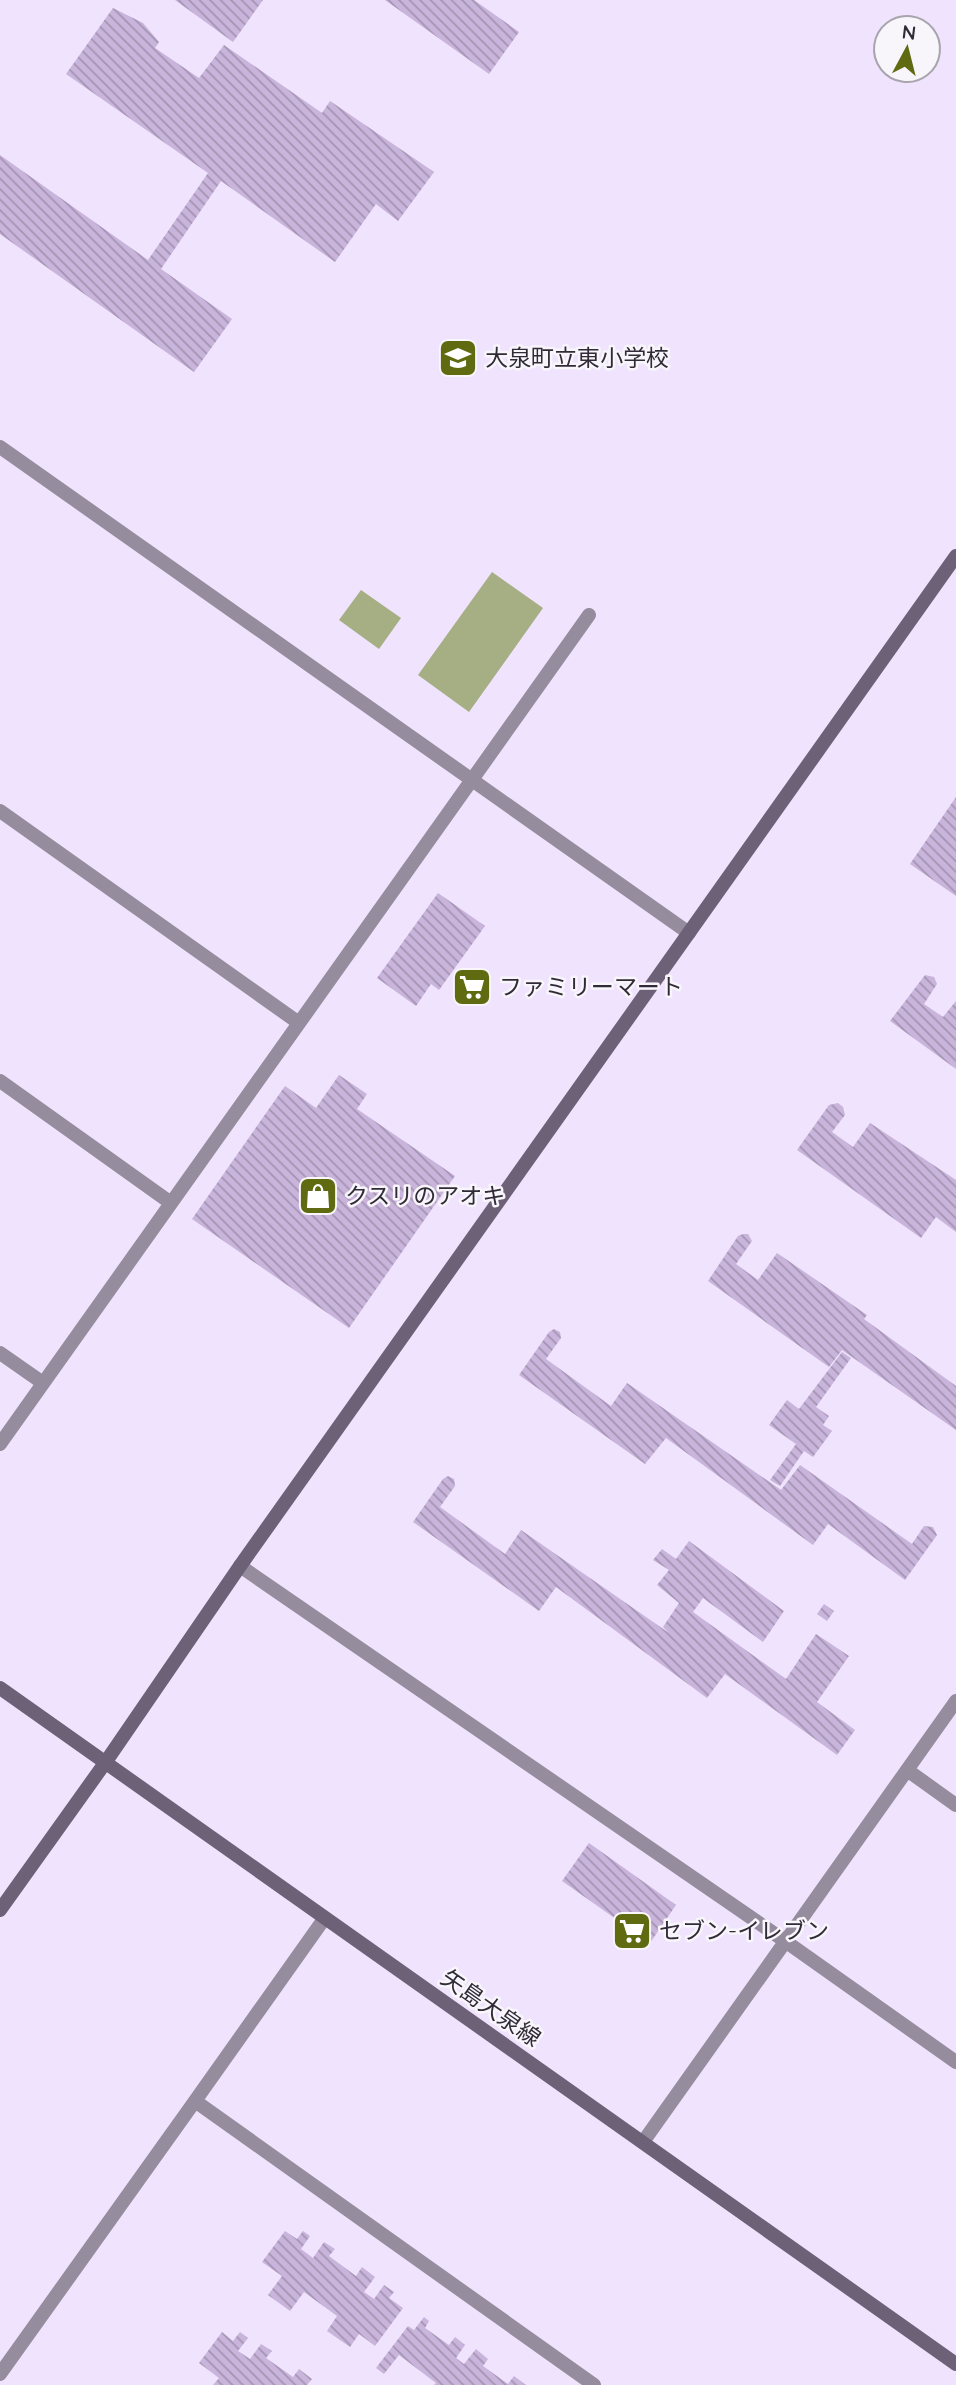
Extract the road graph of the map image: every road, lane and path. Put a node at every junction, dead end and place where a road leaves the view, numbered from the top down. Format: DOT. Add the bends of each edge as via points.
graph roads {
  1 [pos="0,447"];
  2 [pos="956,556"];
  3 [pos="589,615"];
  4 [pos="473,779"];
  5 [pos="0,811"];
  6 [pos="689,933"];
  7 [pos="299,1023"];
  8 [pos="0,1081"];
  9 [pos="171,1203"];
  10 [pos="0,1353"];
  11 [pos="43,1383"];
  12 [pos="0,1444"];
  13 [pos="240,1566"];
  14 [pos="0,1688"];
  15 [pos="956,1701"];
  16 [pos="105,1763"];
  17 [pos="907,1770"];
  18 [pos="956,1805"];
  19 [pos="0,1909"];
  20 [pos="324,1919"];
  21 [pos="785,1941"];
  22 [pos="956,2062"];
  23 [pos="195,2101"];
  24 [pos="643,2142"];
  25 [pos="956,2364"];
  26 [pos="0,2374"];
  27 [pos="594,2385"];
  1 -- 4 [label="street"];
  2 -- 6 [label="street"];
  3 -- 4 [label="street"];
  4 -- 6 [label="street"];
  4 -- 7 [label="street"];
  5 -- 7 [label="street"];
  6 -- 13 [label="street"];
  7 -- 9 [label="street"];
  8 -- 9 [label="street"];
  9 -- 11 [label="street"];
  10 -- 11 [label="street"];
  11 -- 12 [label="street"];
  13 -- 16 [label="street"];
  13 -- 21 [label="street"];
  14 -- 16 [label="street, 矢島大泉線"];
  15 -- 17 [label="street"];
  16 -- 19 [label="street"];
  16 -- 20 [label="street, 矢島大泉線"];
  17 -- 18 [label="street"];
  17 -- 21 [label="street"];
  20 -- 23 [label="street"];
  20 -- 24 [label="street, 矢島大泉線"];
  21 -- 22 [label="street"];
  21 -- 24 [label="street"];
  23 -- 26 [label="street"];
  23 -- 27 [label="street"];
  24 -- 25 [label="street, 矢島大泉線"];
}
